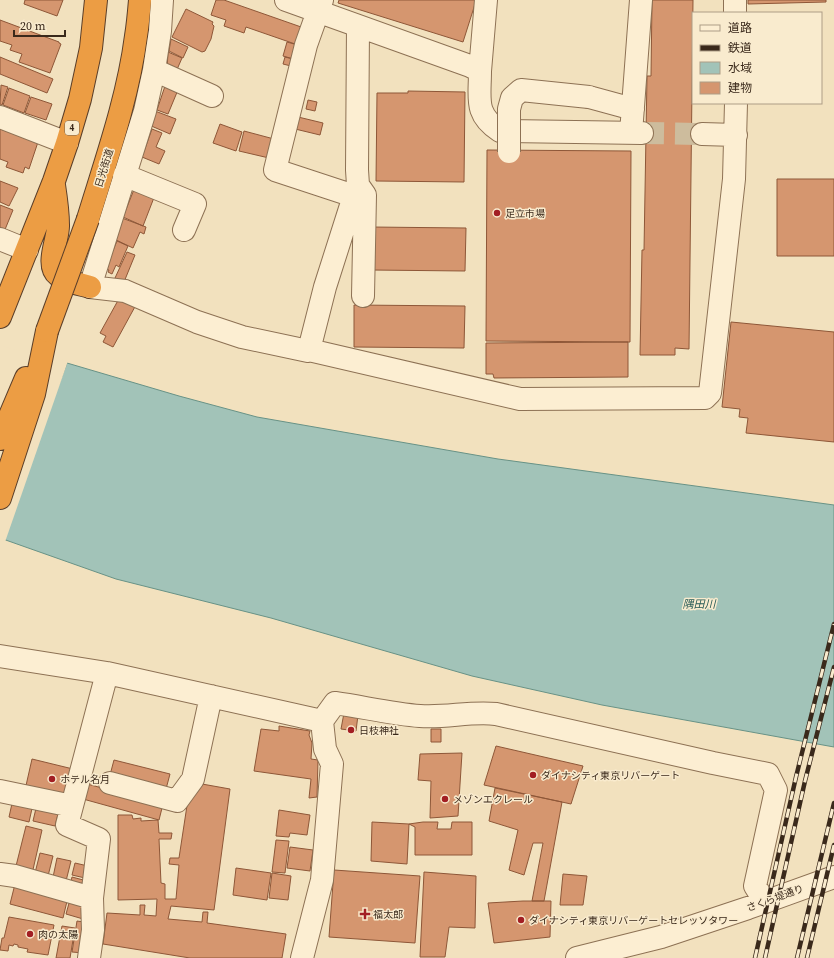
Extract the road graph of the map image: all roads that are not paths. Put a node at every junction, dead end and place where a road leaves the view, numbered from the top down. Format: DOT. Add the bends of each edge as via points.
graph roads {
  1 [pos="96,0"];
  2 [pos="140,0"];
  3 [pos="162,0"];
  4 [pos="286,0"];
  5 [pos="486,0"];
  6 [pos="641,0"];
  7 [pos="735,0"];
  8 [pos="320,6"];
  9 [pos="735,12"];
  10 [pos="358,26"];
  11 [pos="154,70"];
  12 [pos="480,71"];
  13 [pos="212,96"];
  14 [pos="736,104"];
  15 [pos="633,109"];
  16 [pos="0,117"];
  17 [pos="702,134"];
  18 [pos="736,134"];
  19 [pos="67,143"];
  20 [pos="510,152"];
  21 [pos="124,175"];
  22 [pos="54,181"];
  23 [pos="356,190"];
  24 [pos="184,230"];
  25 [pos="0,239"];
  26 [pos="27,250"];
  27 [pos="90,287"];
  28 [pos="363,296"];
  29 [pos="1,315"];
  30 [pos="46,331"];
  31 [pos="309,350"];
  32 [pos="0,439"];
  33 [pos="0,498"];
  34 [pos="0,656"];
  35 [pos="107,673"];
  36 [pos="211,696"];
  37 [pos="322,721"];
  38 [pos="110,783"];
  39 [pos="0,791"];
  40 [pos="72,806"];
  41 [pos="0,874"];
  42 [pos="834,877"];
  43 [pos="92,898"];
  44 [pos="765,902"];
  45 [pos="89,958"];
  46 [pos="302,958"];
  47 [pos="577,958"];
  1 -- 19 [label="highway, 4" via="91,48"];
  2 -- 30 [label="highway, 日光街道, bridge" via="130,70 109,152 88,219"];
  3 -- 11 [label="street"];
  4 -- 8 [label="street"];
  5 -- 12 [label="street"];
  6 -- 15 [label="street"];
  7 -- 9 [label="street"];
  8 -- 10 [label="street"];
  8 -- 23 [label="street" via="306,45 275,170"];
  10 -- 12 [label="street"];
  10 -- 23 [label="street"];
  11 -- 13 [label="street"];
  11 -- 21 [label="street" via="145,111"];
  12 -- 15 [label="street" via="480,107 483,117 500,131 636,133"];
  14 -- 18 [label="street"];
  15 -- 20 [label="street, bridge" via="589,97 521,90 512,98 510,109"];
  16 -- 19 [label="street"];
  17 -- 18 [label="street"];
  18 -- 31 [label="street" via="734,179 710,393 705,398 520,399"];
  19 -- 22 [label="highway, 4"];
  21 -- 24 [label="street" via="195,204"];
  21 -- 27 [label="street"];
  22 -- 26 [label="highway, 4"];
  22 -- 27 [label="highway" via="59,227 53,268 57,275 66,280"];
  23 -- 28 [label="street" via="365,195"];
  23 -- 31 [label="street" via="325,287"];
  25 -- 26 [label="street"];
  26 -- 29 [label="highway, 4"];
  27 -- 31 [label="street" via="125,291 197,322 242,337"];
  30 -- 32 [label="highway, 日光街道"];
  30 -- 33 [label="highway, 日光街道" via="34,394"];
  34 -- 35 [label="street"];
  35 -- 36 [label="street"];
  35 -- 40 [label="street"];
  36 -- 37 [label="street"];
  36 -- 38 [label="street" via="194,779 177,801"];
  37 -- 44 [label="street" via="335,703 419,716 482,712 768,774 776,790 755,886"];
  37 -- 46 [label="street" via="326,749 332,764 322,880"];
  39 -- 40 [label="street"];
  40 -- 43 [label="street" via="67,825 99,839"];
  41 -- 43 [label="street"];
  42 -- 44 [label="street, さくら堤通り"];
  43 -- 45 [label="street" via="93,930"];
  44 -- 47 [label="street, さくら堤通り" via="661,937"];
}
